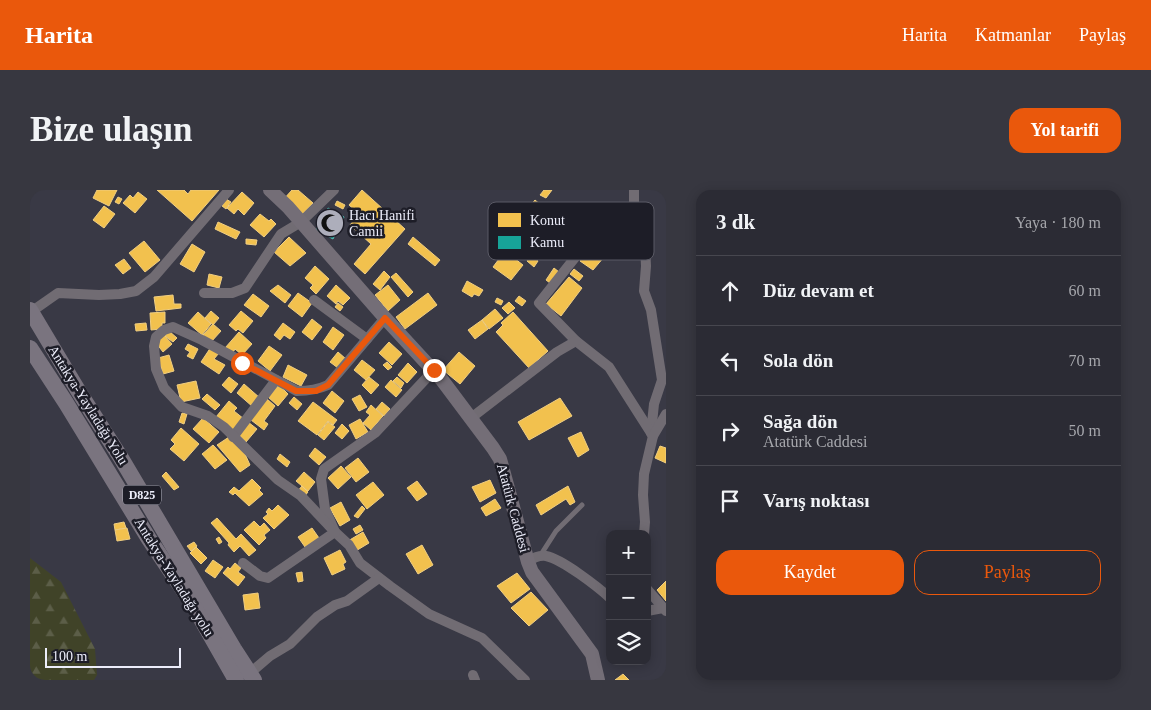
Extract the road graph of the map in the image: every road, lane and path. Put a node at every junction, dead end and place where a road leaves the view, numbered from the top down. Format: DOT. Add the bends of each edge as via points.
graph roads {
  1 [pos="229,190"];
  2 [pos="270,190"];
  3 [pos="334,190"];
  4 [pos="301,222"];
  5 [pos="573,260"];
  6 [pos="645,260"];
  7 [pos="204,293"];
  8 [pos="314,300"];
  9 [pos="30,311"];
  10 [pos="385,318"];
  11 [pos="367,339"];
  12 [pos="576,341"];
  13 [pos="30,348"];
  14 [pos="434,370"];
  15 [pos="276,380"];
  16 [pos="666,414"];
  17 [pos="471,418"];
  18 [pos="652,435"];
  19 [pos="233,437"];
  20 [pos="582,505"];
  21 [pos="645,530"];
  22 [pos="335,532"];
  23 [pos="534,559"];
  24 [pos="243,563"];
  25 [pos="379,578"];
  26 [pos="606,595"];
  27 [pos="651,595"];
  28 [pos="664,610"];
  29 [pos="651,611"];
  30 [pos="247,678"];
  31 [pos="525,680"];
  32 [pos="598,680"];
  1 -- 9 [label="street" via="154,276 136,291 99,295 58,292"];
  2 -- 4 [label="main road, Atatürk Caddesi"];
  3 -- 4 [label="street"];
  4 -- 7 [label="street" via="281,234 245,288 232,293"];
  4 -- 10 [label="main road, Atatürk Caddesi"];
  5 -- 12 [label="street" via="539,303"];
  6 -- 18 [label="street" via="644,291 651,310 662,380 654,404"];
  8 -- 11 [label="street"];
  9 -- 30 [label="highway, Antakya-Yayladağı Yolu / D825" via="121,458"];
  10 -- 11 [label="street"];
  10 -- 14 [label="main road, Atatürk Caddesi"];
  11 -- 15 [label="street" via="328,385 316,391 296,391"];
  12 -- 17 [label="street"];
  12 -- 18 [label="street" via="609,367"];
  13 -- 30 [label="highway, Antakya-Yayladağı yolu / D825" via="149,540"];
  14 -- 17 [label="main road, Atatürk Caddesi"];
  14 -- 22 [label="street" via="375,433 324,469 321,479 325,509"];
  15 -- 19 [label="street"];
  15 -- 19 [label="street" via="173,326 156,337 156,369 164,388 182,407 208,416"];
  16 -- 18 [label="street"];
  17 -- 23 [label="main road, Atatürk Caddesi" via="500,459"];
  18 -- 21 [label="street" via="644,474"];
  19 -- 22 [label="street" via="278,480 301,496"];
  20 -- 23 [label="lane"];
  22 -- 24 [label="street" via="268,578"];
  22 -- 25 [label="street" via="360,563"];
  23 -- 26 [label="street" via="553,558"];
  23 -- 32 [label="main road, Atatürk Caddesi" via="532,572 592,654"];
  25 -- 30 [label="street" via="317,617 290,644 270,656"];
  25 -- 31 [label="street" via="429,614 482,638"];
  27 -- 28 [label="street"];
  28 -- 29 [label="street"];
}
